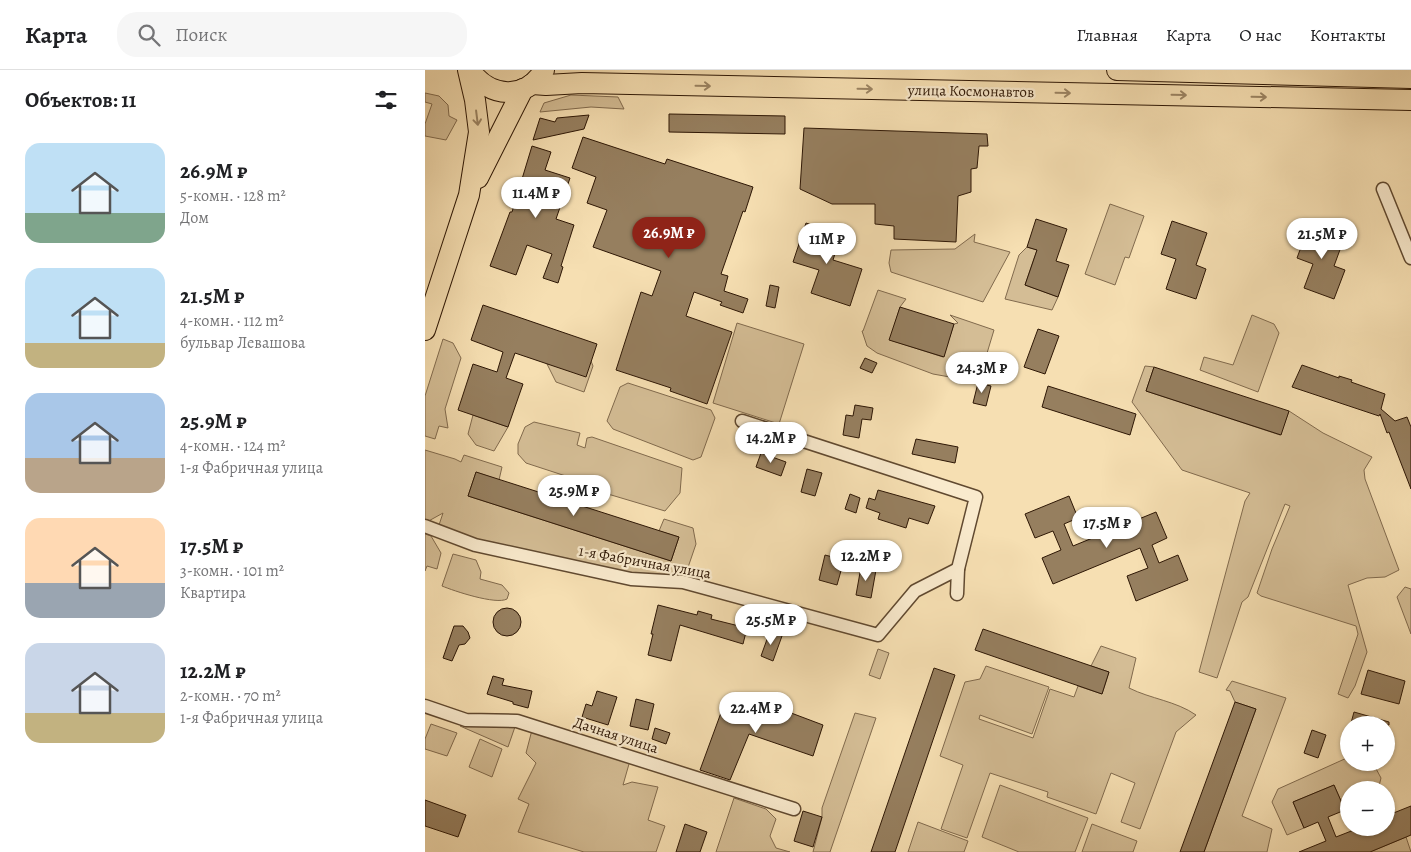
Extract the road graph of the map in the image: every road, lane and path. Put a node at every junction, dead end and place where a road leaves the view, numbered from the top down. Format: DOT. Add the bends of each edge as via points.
graph roads {
  1 [pos="469,70"];
  2 [pos="1117,70"];
  3 [pos="1411,78"];
  4 [pos="533,81"];
  5 [pos="1411,100"];
  6 [pos="1383,189"];
  7 [pos="469,196"];
  8 [pos="1411,258"];
  9 [pos="425,330"];
  10 [pos="741,421"];
  11 [pos="425,526"];
  12 [pos="958,569"];
  13 [pos="957,594"];
  14 [pos="425,706"];
  15 [pos="794,809"];
  1 -- 4 [label="main road, улица Космонавтов" via="491,89 502,92 512,92"];
  1 -- 7 [label="main road, one-way" via="479,132"];
  2 -- 3 [label="main road"];
  4 -- 5 [label="main road, улица Космонавтов, one-way" via="546,85 590,83"];
  4 -- 7 [label="main road"];
  6 -- 8 [label="street"];
  7 -- 9 [label="main road"];
  10 -- 12 [label="street" via="976,497"];
  11 -- 12 [label="street, 1-я Фабричная улица" via="475,545 631,579 683,582 878,635 915,591"];
  12 -- 13 [label="street"];
  14 -- 15 [label="street, Дачная улица" via="466,720 517,721"];
}
